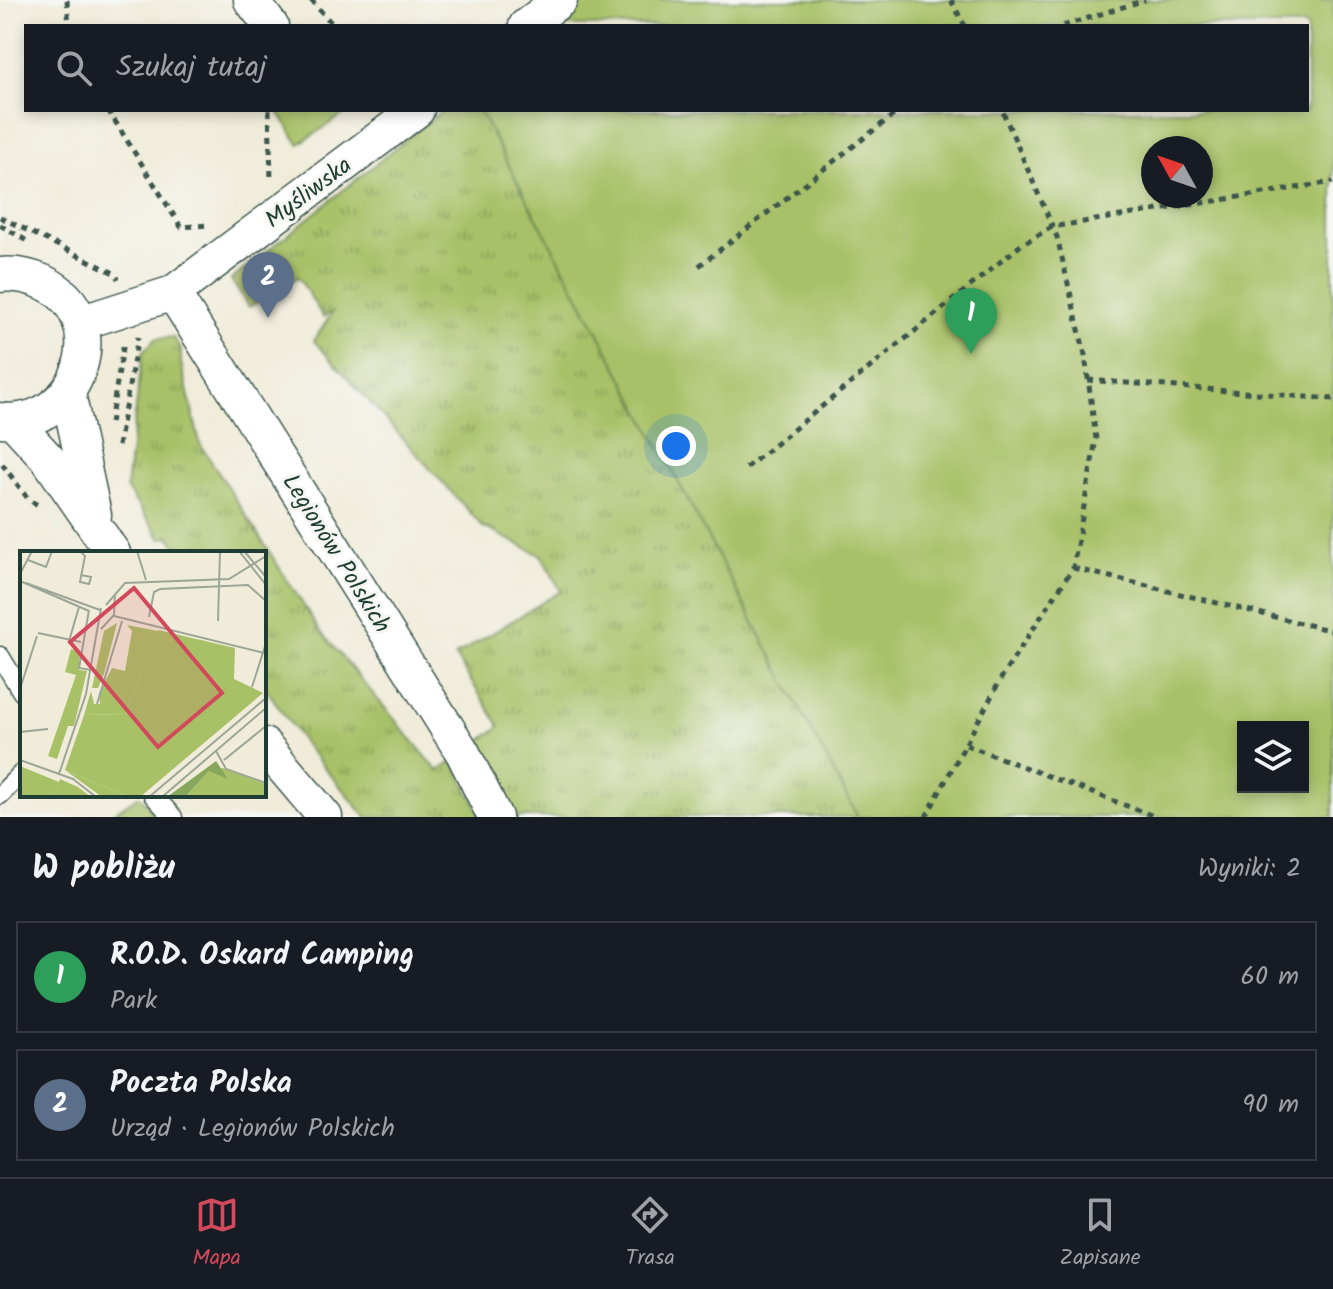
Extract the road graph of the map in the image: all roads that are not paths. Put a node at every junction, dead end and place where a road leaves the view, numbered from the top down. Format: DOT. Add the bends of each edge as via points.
graph roads {
  1 [pos="251,0"];
  2 [pos="560,0"];
  3 [pos="269,24"];
  4 [pos="529,24"];
  5 [pos="414,112"];
  6 [pos="3,270"];
  7 [pos="165,295"];
  8 [pos="74,312"];
  9 [pos="68,393"];
  10 [pos="7,421"];
  11 [pos="105,540"];
  12 [pos="0,656"];
  13 [pos="20,689"];
  14 [pos="266,747"];
  15 [pos="20,775"];
  16 [pos="0,795"];
  17 [pos="155,797"];
  18 [pos="173,817"];
  19 [pos="325,817"];
  20 [pos="495,817"];
  1 -- 3 [label="street"];
  2 -- 4 [label="street"];
  5 -- 7 [label="street, Myśliwska"];
  6 -- 8 [label="street" via="51,286"];
  7 -- 8 [label="street" via="106,297"];
  7 -- 20 [label="street, Legionów Polskich" via="463,753"];
  8 -- 9 [label="street" via="84,348 80,372"];
  9 -- 10 [label="street" via="38,416"];
  9 -- 11 [label="street"];
  10 -- 11 [label="street" via="48,459"];
  12 -- 13 [label="lane"];
  14 -- 19 [label="street"];
  15 -- 16 [label="lane"];
  17 -- 18 [label="lane"];
}
